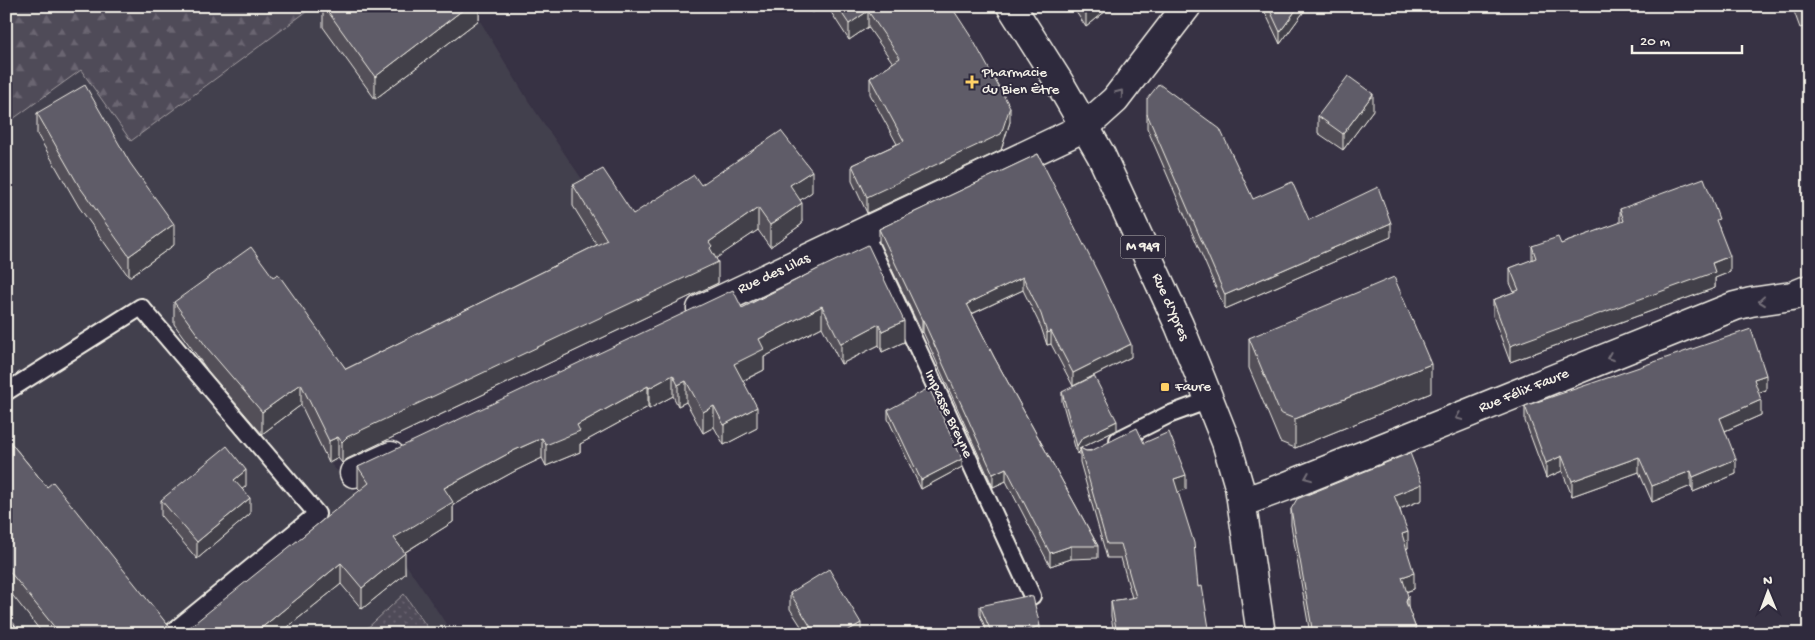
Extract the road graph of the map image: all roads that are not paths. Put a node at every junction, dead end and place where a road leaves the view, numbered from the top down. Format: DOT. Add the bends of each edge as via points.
graph roads {
  1 [pos="1011,6"];
  2 [pos="1187,6"];
  3 [pos="1085,127"];
  4 [pos="864,232"];
  5 [pos="1809,289"];
  6 [pos="676,321"];
  7 [pos="6,392"];
  8 [pos="1209,400"];
  9 [pos="417,444"];
  10 [pos="1103,448"];
  11 [pos="354,473"];
  12 [pos="1243,502"];
  13 [pos="1032,596"];
  14 [pos="6,629"];
  15 [pos="10,634"];
  16 [pos="170,634"];
  17 [pos="1261,634"];
  1 -- 3 [label="street, Rue d'Ypres / M 949"];
  3 -- 2 [label="street, Rue des Lilas, one-way" via="1115,100"];
  3 -- 4 [label="street, Rue des Lilas"];
  3 -- 8 [label="street, Rue d'Ypres / M 949" via="1179,325"];
  4 -- 6 [label="street, Rue des Lilas"];
  4 -- 13 [label="lane, Impasse Breyne"];
  5 -- 12 [label="street, Rue Félix Faure, one-way" via="1792,296 1734,306"];
  7 -- 16 [label="lane" via="141,307 317,514"];
  8 -- 10 [label="lane" via="1168,415"];
  8 -- 12 [label="street, Rue d'Ypres / M 949" via="1235,470"];
  9 -- 11 [label="street"];
  12 -- 17 [label="street, Rue d'Ypres / M 949"];
  14 -- 15 [label="lane"];
}
